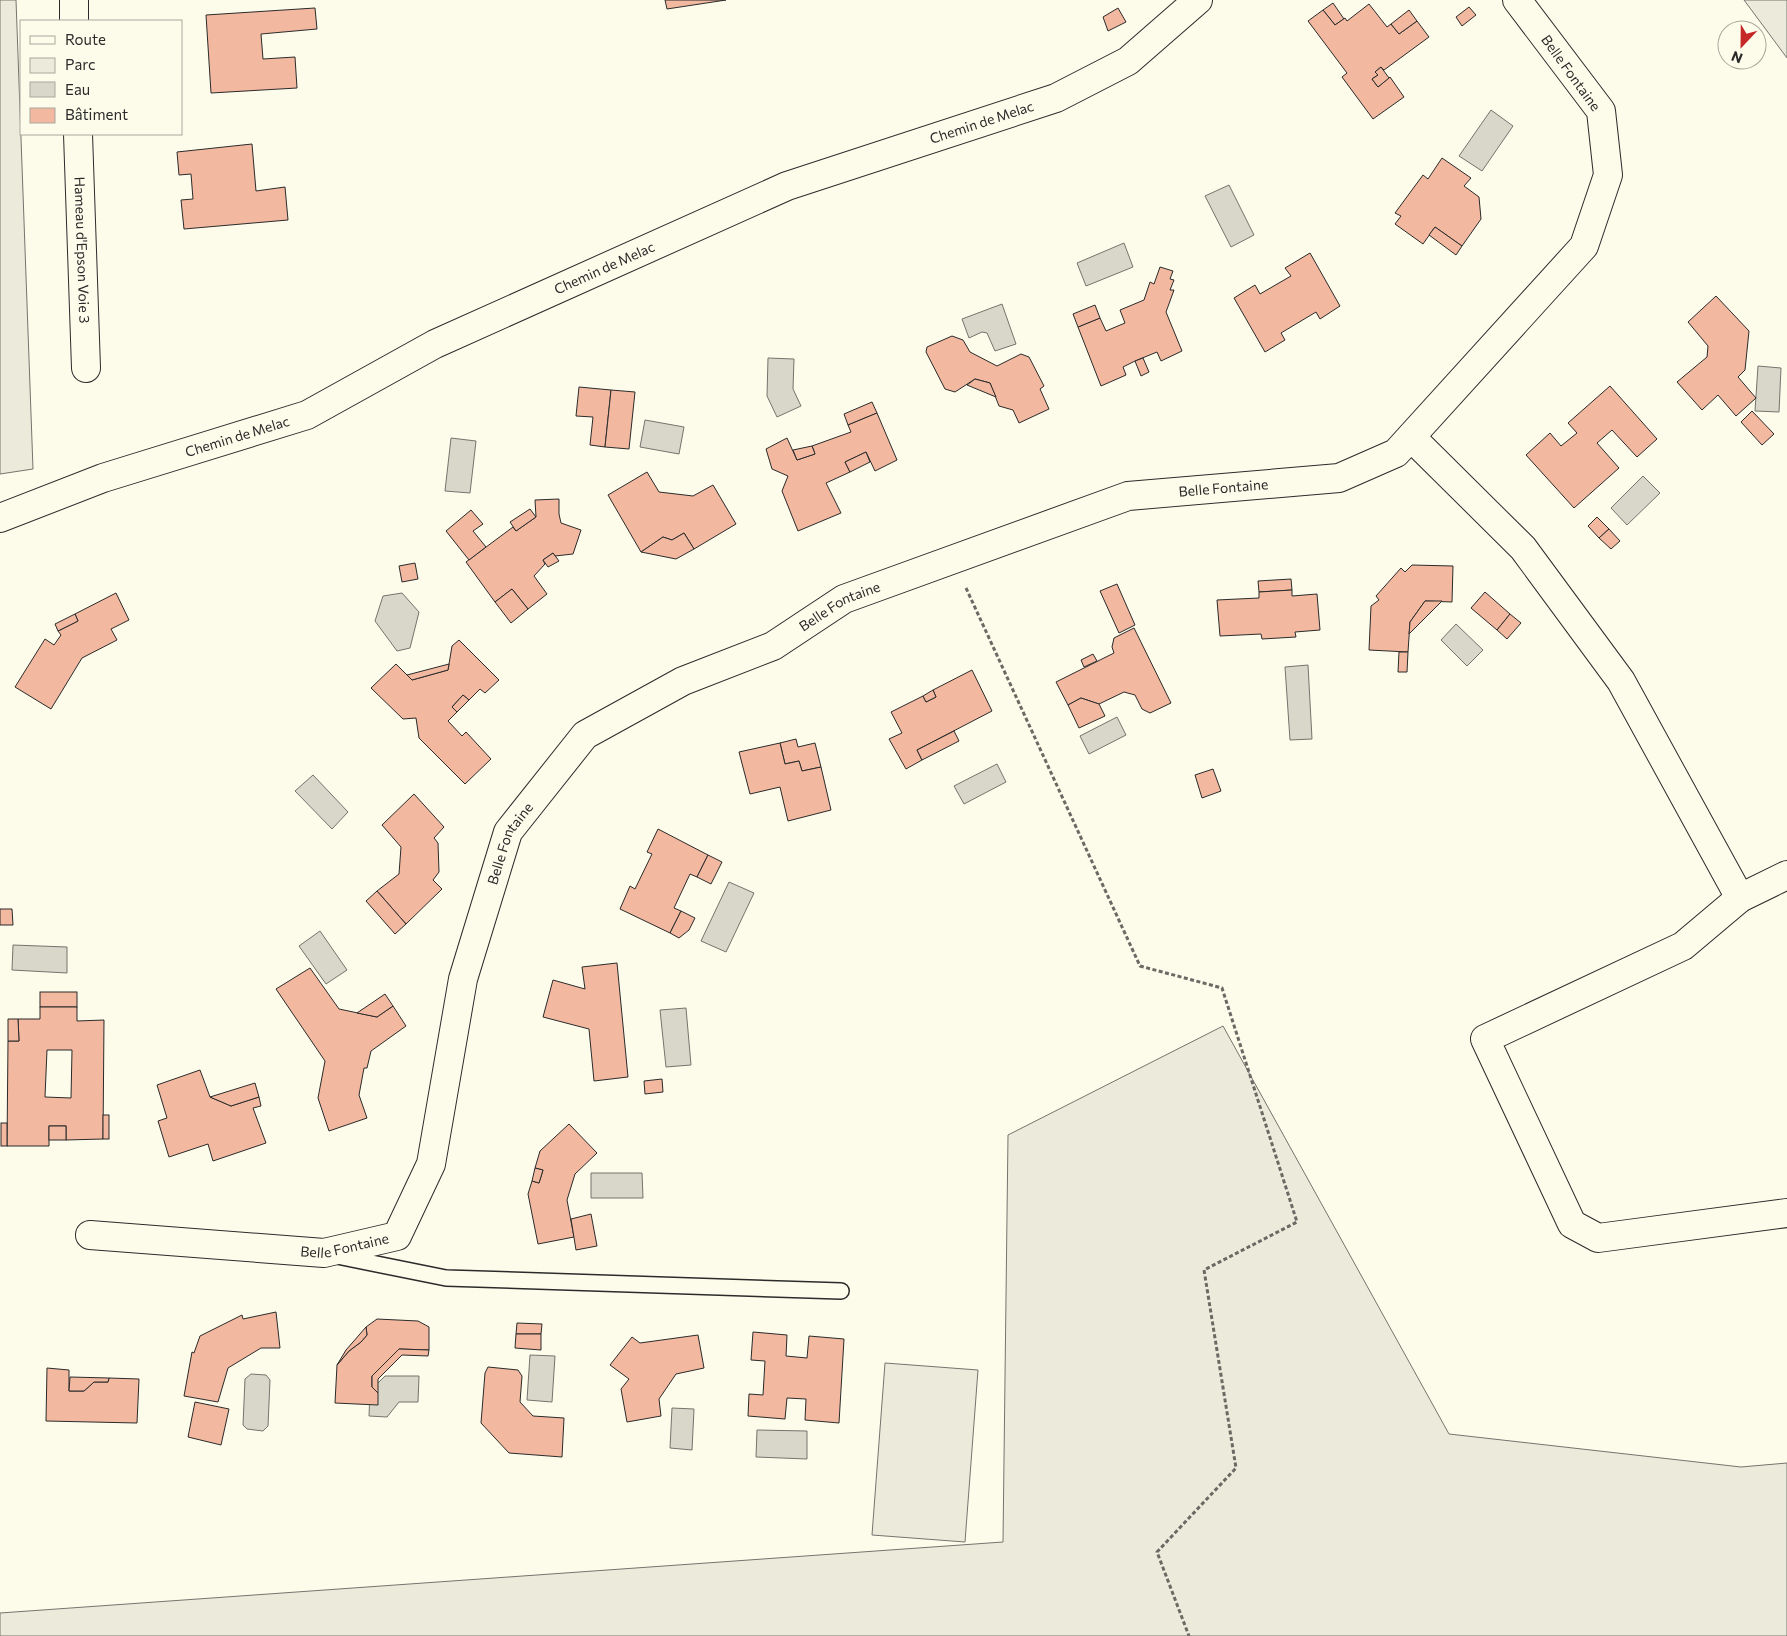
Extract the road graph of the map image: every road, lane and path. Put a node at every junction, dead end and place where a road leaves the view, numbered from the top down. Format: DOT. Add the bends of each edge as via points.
graph roads {
  1 [pos="74,0"];
  2 [pos="1198,0"];
  3 [pos="1518,0"];
  4 [pos="74,20"];
  5 [pos="78,135"];
  6 [pos="86,368"];
  7 [pos="1411,437"];
  8 [pos="0,518"];
  9 [pos="953,560"];
  10 [pos="1787,875"];
  11 [pos="1740,898"];
  12 [pos="1787,1213"];
  13 [pos="90,1235"];
  14 [pos="324,1253"];
  15 [pos="841,1291"];
  16 [pos="1189,1636"];
  1 -- 4 [label="street"];
  2 -- 8 [label="street, Chemin de Melac" via="1128,61 1056,98 787,186 435,344 307,415 103,478"];
  3 -- 7 [label="street, Belle Fontaine" via="1601,111 1608,175 1584,246"];
  5 -- 6 [label="street, Hameau d'Epson Voie 3"];
  7 -- 9 [label="street, Belle Fontaine" via="1396,453 1339,478 1128,496"];
  7 -- 11 [label="street" via="1523,548 1621,680"];
  9 -- 14 [label="street, Belle Fontaine" via="844,599 773,646 683,681 585,735 508,832 463,979 431,1164 397,1236"];
  9 -- 16 [label="path" via="1140,966 1222,988 1296,1222 1204,1270 1236,1468 1157,1552"];
  10 -- 11 [label="street"];
  11 -- 12 [label="street" via="1683,946 1484,1039 1572,1224 1598,1238"];
  13 -- 14 [label="street, Belle Fontaine"];
  14 -- 15 [label="lane" via="446,1278"];
}
